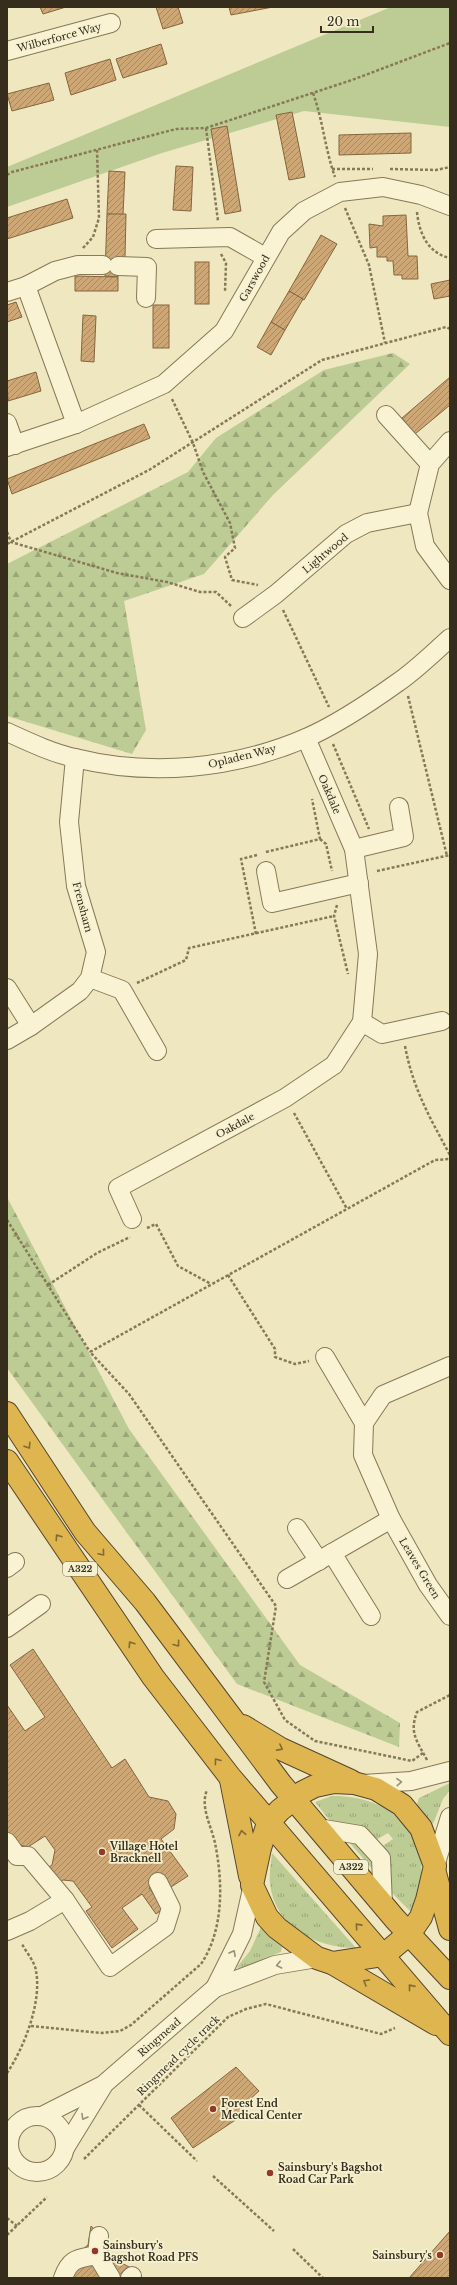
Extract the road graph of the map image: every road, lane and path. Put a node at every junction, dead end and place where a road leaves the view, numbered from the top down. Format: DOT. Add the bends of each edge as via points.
graph roads {
  1 [pos="111,23"];
  2 [pos="450,43"];
  3 [pos="7,50"];
  4 [pos="313,93"];
  5 [pos="97,150"];
  6 [pos="7,175"];
  7 [pos="340,192"];
  8 [pos="421,195"];
  9 [pos="450,206"];
  10 [pos="156,239"];
  11 [pos="265,257"];
  12 [pos="450,258"];
  13 [pos="78,265"];
  14 [pos="26,286"];
  15 [pos="7,292"];
  16 [pos="146,298"];
  17 [pos="450,329"];
  18 [pos="385,343"];
  19 [pos="164,384"];
  20 [pos="386,415"];
  21 [pos="7,423"];
  22 [pos="76,424"];
  23 [pos="450,441"];
  24 [pos="193,442"];
  25 [pos="11,446"];
  26 [pos="430,464"];
  27 [pos="418,513"];
  28 [pos="7,532"];
  29 [pos="11,542"];
  30 [pos="7,544"];
  31 [pos="450,580"];
  32 [pos="276,594"];
  33 [pos="243,618"];
  34 [pos="450,638"];
  35 [pos="407,694"];
  36 [pos="337,722"];
  37 [pos="7,732"];
  38 [pos="306,738"];
  39 [pos="333,744"];
  40 [pos="75,758"];
  41 [pos="310,793"];
  42 [pos="398,807"];
  43 [pos="370,833"];
  44 [pos="320,839"];
  45 [pos="354,849"];
  46 [pos="449,856"];
  47 [pos="266,871"];
  48 [pos="378,871"];
  49 [pos="359,883"];
  50 [pos="336,889"];
  51 [pos="334,916"];
  52 [pos="256,934"];
  53 [pos="348,975"];
  54 [pos="90,978"];
  55 [pos="7,988"];
  56 [pos="122,990"];
  57 [pos="442,1021"];
  58 [pos="362,1022"];
  59 [pos="31,1026"];
  60 [pos="7,1040"];
  61 [pos="405,1046"];
  62 [pos="157,1051"];
  63 [pos="285,1098"];
  64 [pos="450,1155"];
  65 [pos="450,1159"];
  66 [pos="347,1209"];
  67 [pos="7,1220"];
  68 [pos="137,1228"];
  69 [pos="228,1275"];
  70 [pos="212,1284"];
  71 [pos="48,1285"];
  72 [pos="90,1352"];
  73 [pos="325,1357"];
  74 [pos="450,1366"];
  75 [pos="7,1413"];
  76 [pos="364,1423"];
  77 [pos="7,1461"];
  78 [pos="391,1519"];
  79 [pos="297,1528"];
  80 [pos="326,1557"];
  81 [pos="287,1579"];
  82 [pos="41,1604"];
  83 [pos="371,1616"];
  84 [pos="450,1616"];
  85 [pos="7,1628"];
  86 [pos="450,1695"];
  87 [pos="235,1721"];
  88 [pos="423,1753"];
  89 [pos="427,1760"];
  90 [pos="450,1771"];
  91 [pos="230,1777"];
  92 [pos="357,1784"];
  93 [pos="294,1799"];
  94 [pos="450,1817"];
  95 [pos="268,1823"];
  96 [pos="318,1828"];
  97 [pos="7,1842"];
  98 [pos="435,1868"];
  99 [pos="158,1882"];
  100 [pos="252,1887"];
  101 [pos="65,1900"];
  102 [pos="383,1905"];
  103 [pos="10,1929"];
  104 [pos="450,1929"];
  105 [pos="410,1933"];
  106 [pos="384,1955"];
  107 [pos="325,1960"];
  108 [pos="450,1978"];
  109 [pos="215,1988"];
  110 [pos="395,2028"];
  111 [pos="447,2031"];
  112 [pos="7,2073"];
  113 [pos="103,2085"];
  114 [pos="139,2105"];
  115 [pos="42,2116"];
  116 [pos="10,2127"];
  117 [pos="65,2148"];
  118 [pos="84,2159"];
  119 [pos="197,2161"];
  120 [pos="10,2164"];
  121 [pos="213,2176"];
  122 [pos="47,2197"];
  123 [pos="7,2218"];
  124 [pos="17,2226"];
  125 [pos="274,2231"];
  126 [pos="7,2235"];
  127 [pos="99,2236"];
  128 [pos="293,2249"];
  129 [pos="97,2255"];
  130 [pos="63,2278"];
  131 [pos="111,2278"];
  132 [pos="323,2278"];
  1 -- 3 [label="street, Wilberforce Way"];
  2 -- 4 [label="path"];
  4 -- 5 [label="path" via="206,128 176,129"];
  4 -- 7 [label="path" via="321,116 327,153"];
  5 -- 6 [label="path"];
  5 -- 13 [label="path" via="99,218 93,237 79,252"];
  7 -- 8 [label="street, Garswood" via="382,187"];
  7 -- 11 [label="street, Garswood" via="304,211 281,232"];
  7 -- 18 [label="path" via="348,221 369,265"];
  8 -- 9 [label="street, Garswood"];
  8 -- 12 [label="path" via="417,210 419,229 428,246"];
  10 -- 11 [label="street" via="230,237"];
  11 -- 19 [label="street, Garswood" via="224,331"];
  13 -- 14 [label="street" via="55,271"];
  13 -- 16 [label="street" via="147,267"];
  14 -- 15 [label="street"];
  14 -- 22 [label="street"];
  17 -- 18 [label="path"];
  18 -- 24 [label="path" via="322,360"];
  19 -- 22 [label="street, Garswood"];
  19 -- 24 [label="path"];
  20 -- 26 [label="street"];
  21 -- 25 [label="street"];
  22 -- 25 [label="street, Garswood"];
  23 -- 26 [label="street"];
  24 -- 29 [label="path" via="149,470"];
  24 -- 32 [label="path" via="203,472 230,522 235,548 225,557 232,580 257,584"];
  26 -- 27 [label="street"];
  27 -- 31 [label="street" via="425,546"];
  27 -- 32 [label="street, Lightwood" via="367,522 346,534"];
  28 -- 29 [label="path"];
  29 -- 30 [label="path"];
  29 -- 33 [label="path" via="117,573 168,582 200,592 216,592"];
  32 -- 33 [label="street, Lightwood"];
  32 -- 36 [label="path"];
  34 -- 36 [label="street, Opladen Way" via="398,682"];
  35 -- 46 [label="path"];
  36 -- 38 [label="street, Opladen Way"];
  37 -- 40 [label="street, Opladen Way"];
  38 -- 40 [label="street, Opladen Way" via="259,754 202,766 143,768"];
  38 -- 45 [label="street, Oakdale"];
  39 -- 43 [label="path"];
  40 -- 54 [label="street, Frensham" via="69,822 76,886 96,952"];
  41 -- 44 [label="path"];
  42 -- 45 [label="street" via="404,837"];
  44 -- 50 [label="path" via="326,844"];
  44 -- 52 [label="path" via="241,859"];
  45 -- 49 [label="street, Oakdale"];
  46 -- 48 [label="path"];
  47 -- 50 [label="street" via="272,902"];
  49 -- 50 [label="street"];
  49 -- 58 [label="street, Oakdale" via="368,954"];
  50 -- 51 [label="path" via="338,899"];
  51 -- 52 [label="path"];
  51 -- 53 [label="path"];
  52 -- 56 [label="path" via="189,948 186,960"];
  54 -- 56 [label="street"];
  54 -- 59 [label="street, Frensham" via="80,991"];
  55 -- 59 [label="street"];
  56 -- 62 [label="street"];
  57 -- 58 [label="street" via="382,1034"];
  58 -- 63 [label="street, Oakdale" via="334,1065"];
  59 -- 60 [label="street, Frensham"];
  61 -- 64 [label="path" via="410,1072 420,1099"];
  63 -- 66 [label="path"];
  63 -- 68 [label="street, Oakdale" via="118,1188"];
  65 -- 66 [label="path" via="434,1160"];
  66 -- 69 [label="path"];
  67 -- 71 [label="path"];
  68 -- 70 [label="path" via="156,1224 178,1266"];
  68 -- 71 [label="path"];
  69 -- 70 [label="path"];
  69 -- 73 [label="path" via="275,1349 275,1357 295,1364"];
  70 -- 72 [label="path"];
  71 -- 72 [label="path"];
  72 -- 88 [label="path" via="129,1394 276,1606 264,1682 285,1720 315,1741 412,1762"];
  73 -- 76 [label="street"];
  74 -- 76 [label="street" via="383,1395"];
  75 -- 87 [label="highway, A322, one-way" via="85,1532 145,1602"];
  76 -- 78 [label="street, Leaves Green" via="363,1455"];
  91 -- 77 [label="highway, A322, one-way" via="153,1677"];
  78 -- 80 [label="street"];
  78 -- 84 [label="street, Leaves Green" via="428,1585"];
  79 -- 80 [label="street"];
  80 -- 81 [label="street"];
  80 -- 83 [label="street"];
  82 -- 85 [label="street"];
  86 -- 88 [label="path" via="417,1712 412,1724 414,1735"];
  87 -- 92 [label="highway, A322, one-way" via="281,1749"];
  87 -- 93 [label="highway, A322"];
  88 -- 89 [label="path"];
  92 -- 90 [label="street, one-way" via="411,1781"];
  91 -- 95 [label="highway, A322"];
  100 -- 91 [label="highway, A322, one-way"];
  92 -- 93 [label="highway" via="334,1782 314,1786"];
  92 -- 98 [label="highway" via="393,1798 412,1816 421,1828"];
  93 -- 95 [label="highway"];
  93 -- 96 [label="highway, A322"];
  94 -- 98 [label="street"];
  95 -- 100 [label="highway"];
  106 -- 95 [label="highway, A322, one-way"];
  96 -- 102 [label="highway, A322"];
  96 -- 102 [label="street" via="360,1835 381,1858"];
  97 -- 101 [label="street" via="17,1856 28,1856"];
  98 -- 104 [label="highway"];
  98 -- 105 [label="highway" via="421,1917"];
  99 -- 101 [label="street" via="172,1908 165,1927 110,1967"];
  100 -- 107 [label="highway" via="267,1917 277,1928"];
  109 -- 100 [label="street, Ringmead, one-way" via="242,1934"];
  101 -- 103 [label="street" via="30,1921"];
  102 -- 105 [label="highway, A322"];
  103 -- 112 [label="path" via="36,1971 31,2026 17,2058"];
  105 -- 106 [label="highway"];
  105 -- 108 [label="highway, A322"];
  106 -- 107 [label="highway"];
  111 -- 106 [label="highway, A322, one-way"];
  107 -- 109 [label="street, Ringmead, one-way" via="275,1965"];
  111 -- 107 [label="highway, A322, one-way"];
  109 -- 113 [label="street, Ringmead"];
  110 -- 114 [label="path, Ringmead cycle track" via="381,2034 266,2004 246,2009 228,2018"];
  113 -- 115 [label="street, Ringmead"];
  113 -- 117 [label="street, Ringmead, one-way"];
  114 -- 118 [label="path, Ringmead cycle track"];
  114 -- 119 [label="path"];
  115 -- 116 [label="street" via="27,2117"];
  115 -- 117 [label="street" via="52,2120 59,2127 64,2136"];
  116 -- 120 [label="street"];
  117 -- 120 [label="street" via="62,2158 54,2167 45,2171 28,2171"];
  121 -- 125 [label="path"];
  122 -- 124 [label="path"];
  123 -- 124 [label="path"];
  124 -- 126 [label="path"];
  127 -- 129 [label="street"];
  128 -- 132 [label="path"];
  129 -- 130 [label="street" via="78,2258 69,2264"];
  129 -- 131 [label="street"];
}
